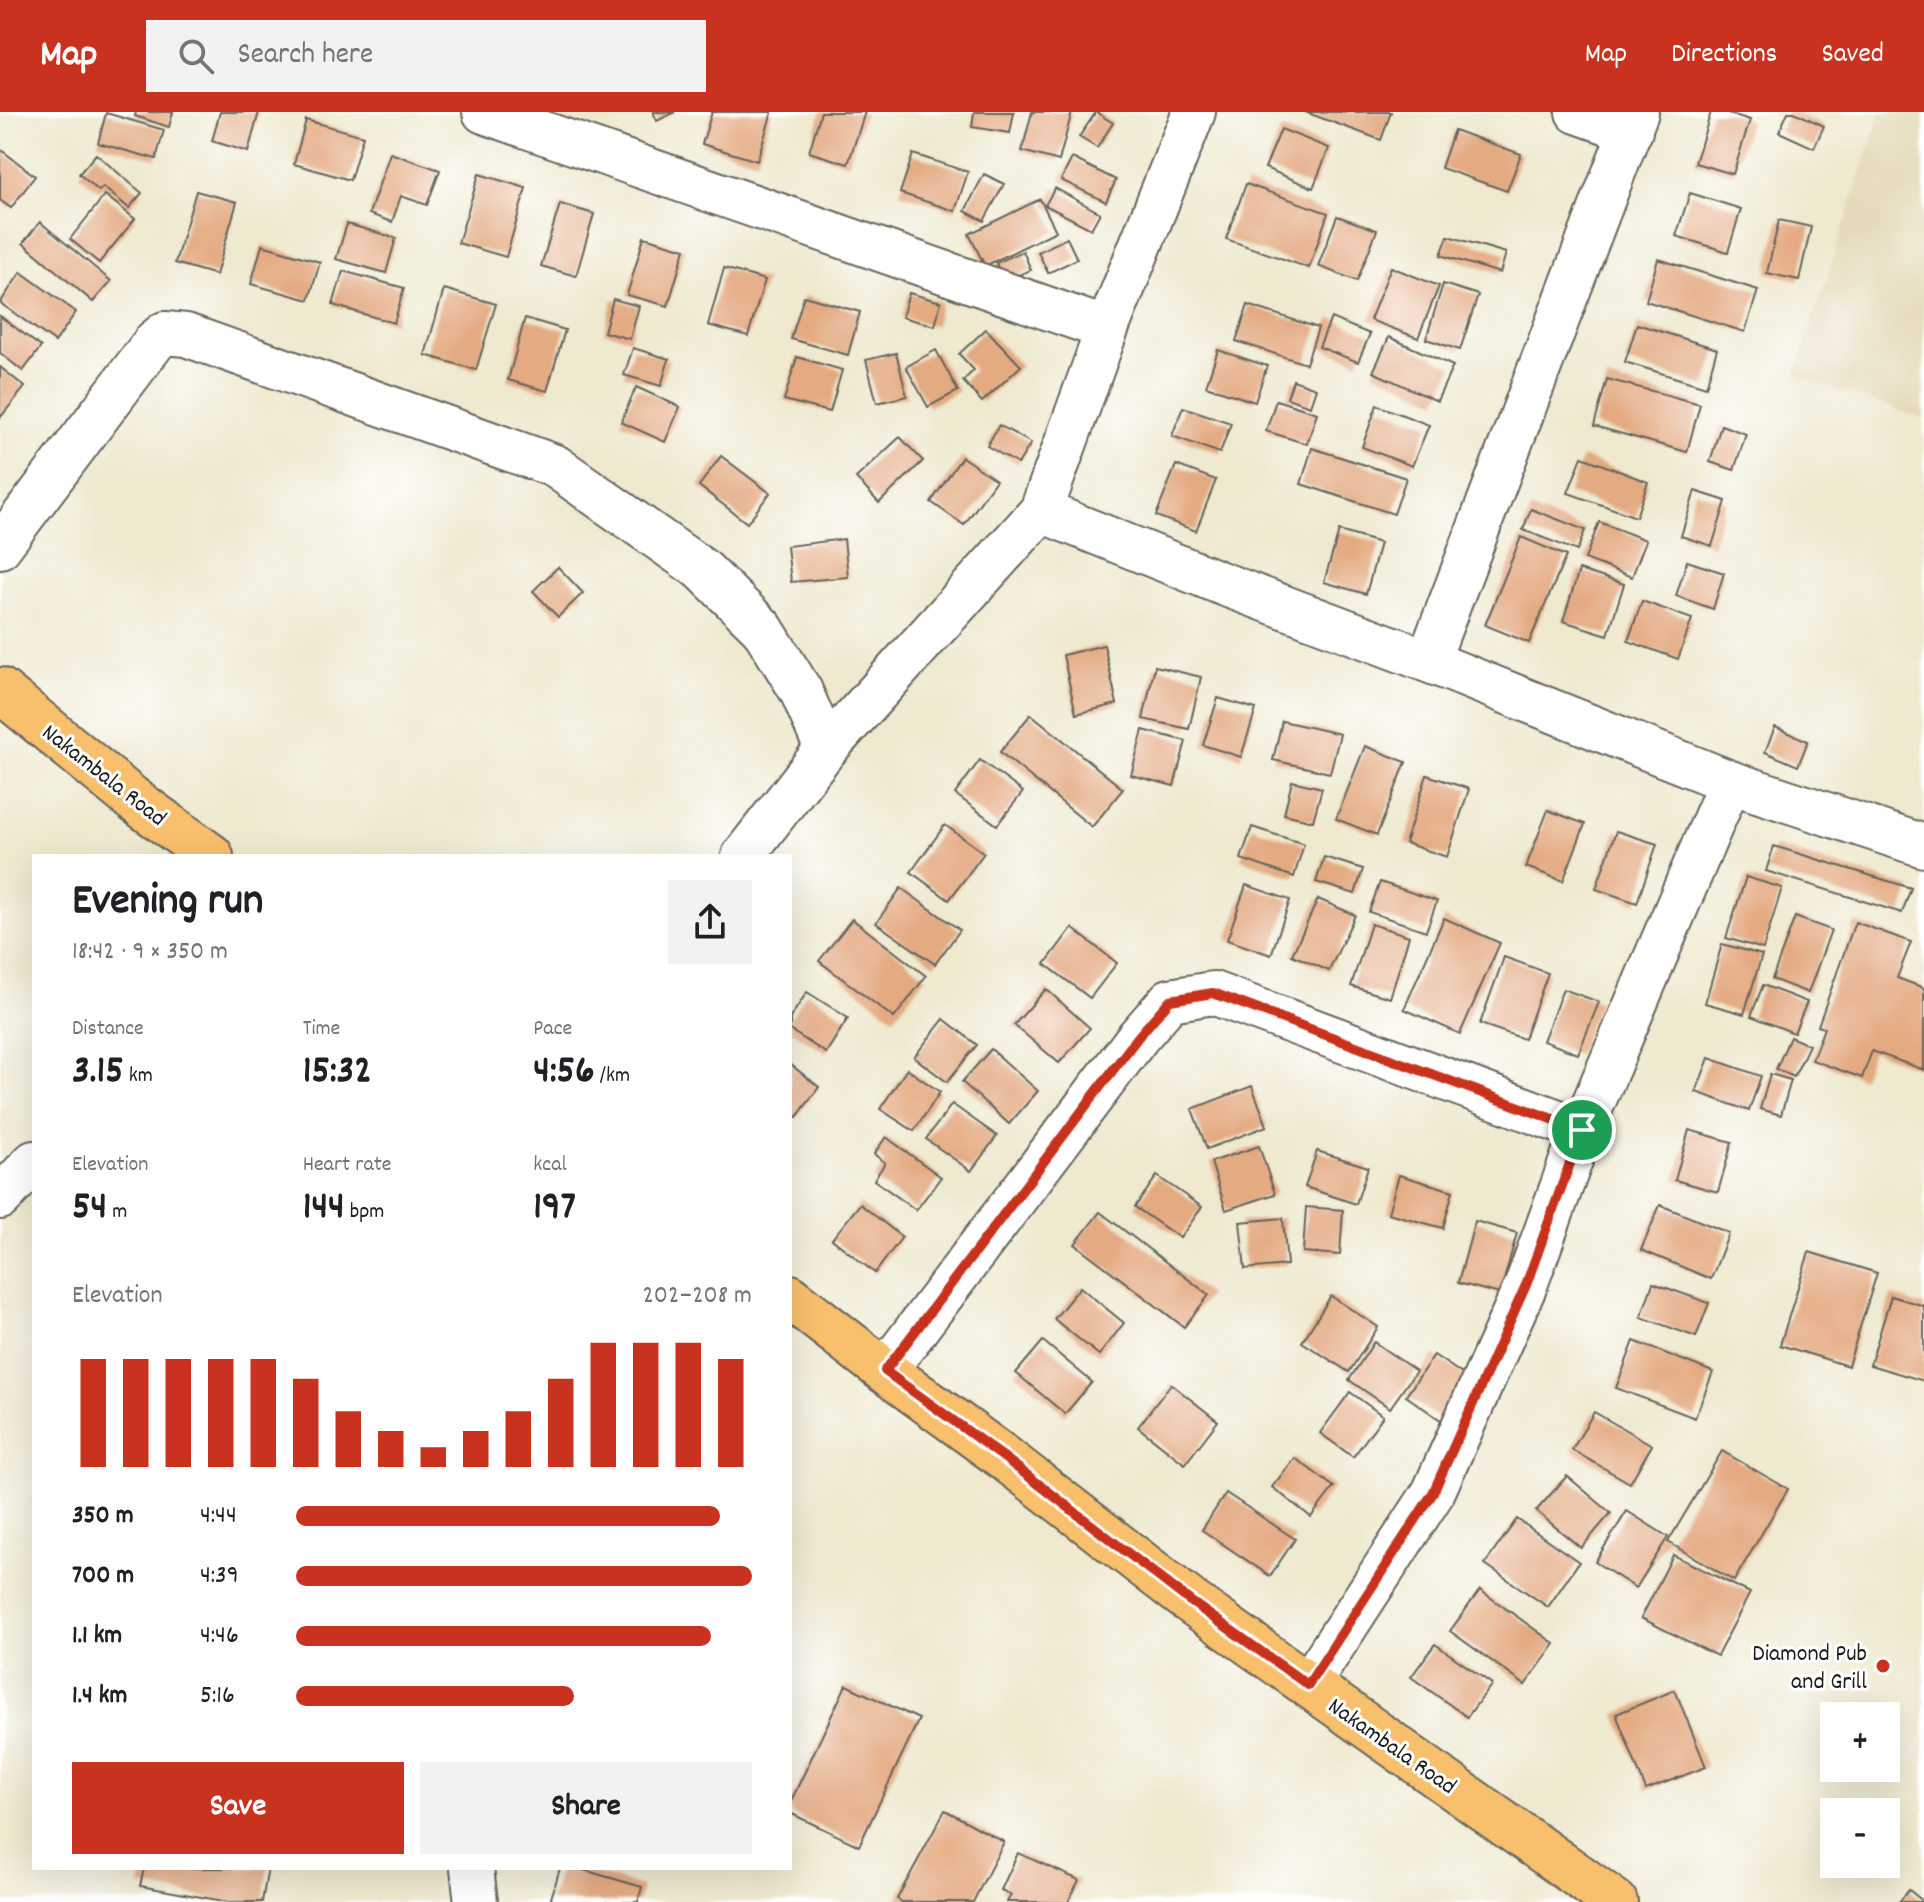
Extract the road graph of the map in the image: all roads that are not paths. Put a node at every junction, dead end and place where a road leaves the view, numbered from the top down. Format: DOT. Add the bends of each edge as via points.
graph roads {
  1 [pos="484,112"];
  2 [pos="1194,112"];
  3 [pos="1577,112"];
  4 [pos="531,119"];
  5 [pos="1634,122"];
  6 [pos="1107,329"];
  7 [pos="1041,511"];
  8 [pos="0,547"];
  9 [pos="1428,661"];
  10 [pos="0,690"];
  11 [pos="826,749"];
  12 [pos="1730,782"];
  13 [pos="1924,846"];
  14 [pos="208,854"];
  15 [pos="745,854"];
  16 [pos="1582,1130"];
  17 [pos="32,1164"];
  18 [pos="0,1198"];
  19 [pos="792,1299"];
  20 [pos="885,1371"];
  21 [pos="1308,1685"];
  22 [pos="472,1870"];
  23 [pos="476,1902"];
  24 [pos="1615,1902"];
  1 -- 4 [label="street"];
  2 -- 6 [label="street"];
  3 -- 5 [label="street"];
  4 -- 6 [label="street"];
  5 -- 9 [label="street"];
  6 -- 7 [label="street"];
  7 -- 9 [label="street"];
  7 -- 11 [label="street"];
  8 -- 11 [label="street" via="155,341 165,333 186,335 555,466 704,571 762,628 801,691"];
  9 -- 12 [label="street"];
  10 -- 14 [label="main road, Nakambala Road"];
  11 -- 15 [label="street"];
  12 -- 13 [label="street"];
  12 -- 16 [label="street"];
  16 -- 20 [label="street" via="1213,993 1170,1000"];
  16 -- 21 [label="street" via="1526,1285 1433,1493"];
  17 -- 18 [label="street"];
  19 -- 20 [label="main road, Nakambala Road"];
  20 -- 21 [label="main road, Nakambala Road"];
  21 -- 24 [label="main road, Nakambala Road"];
  22 -- 23 [label="street"];
}
